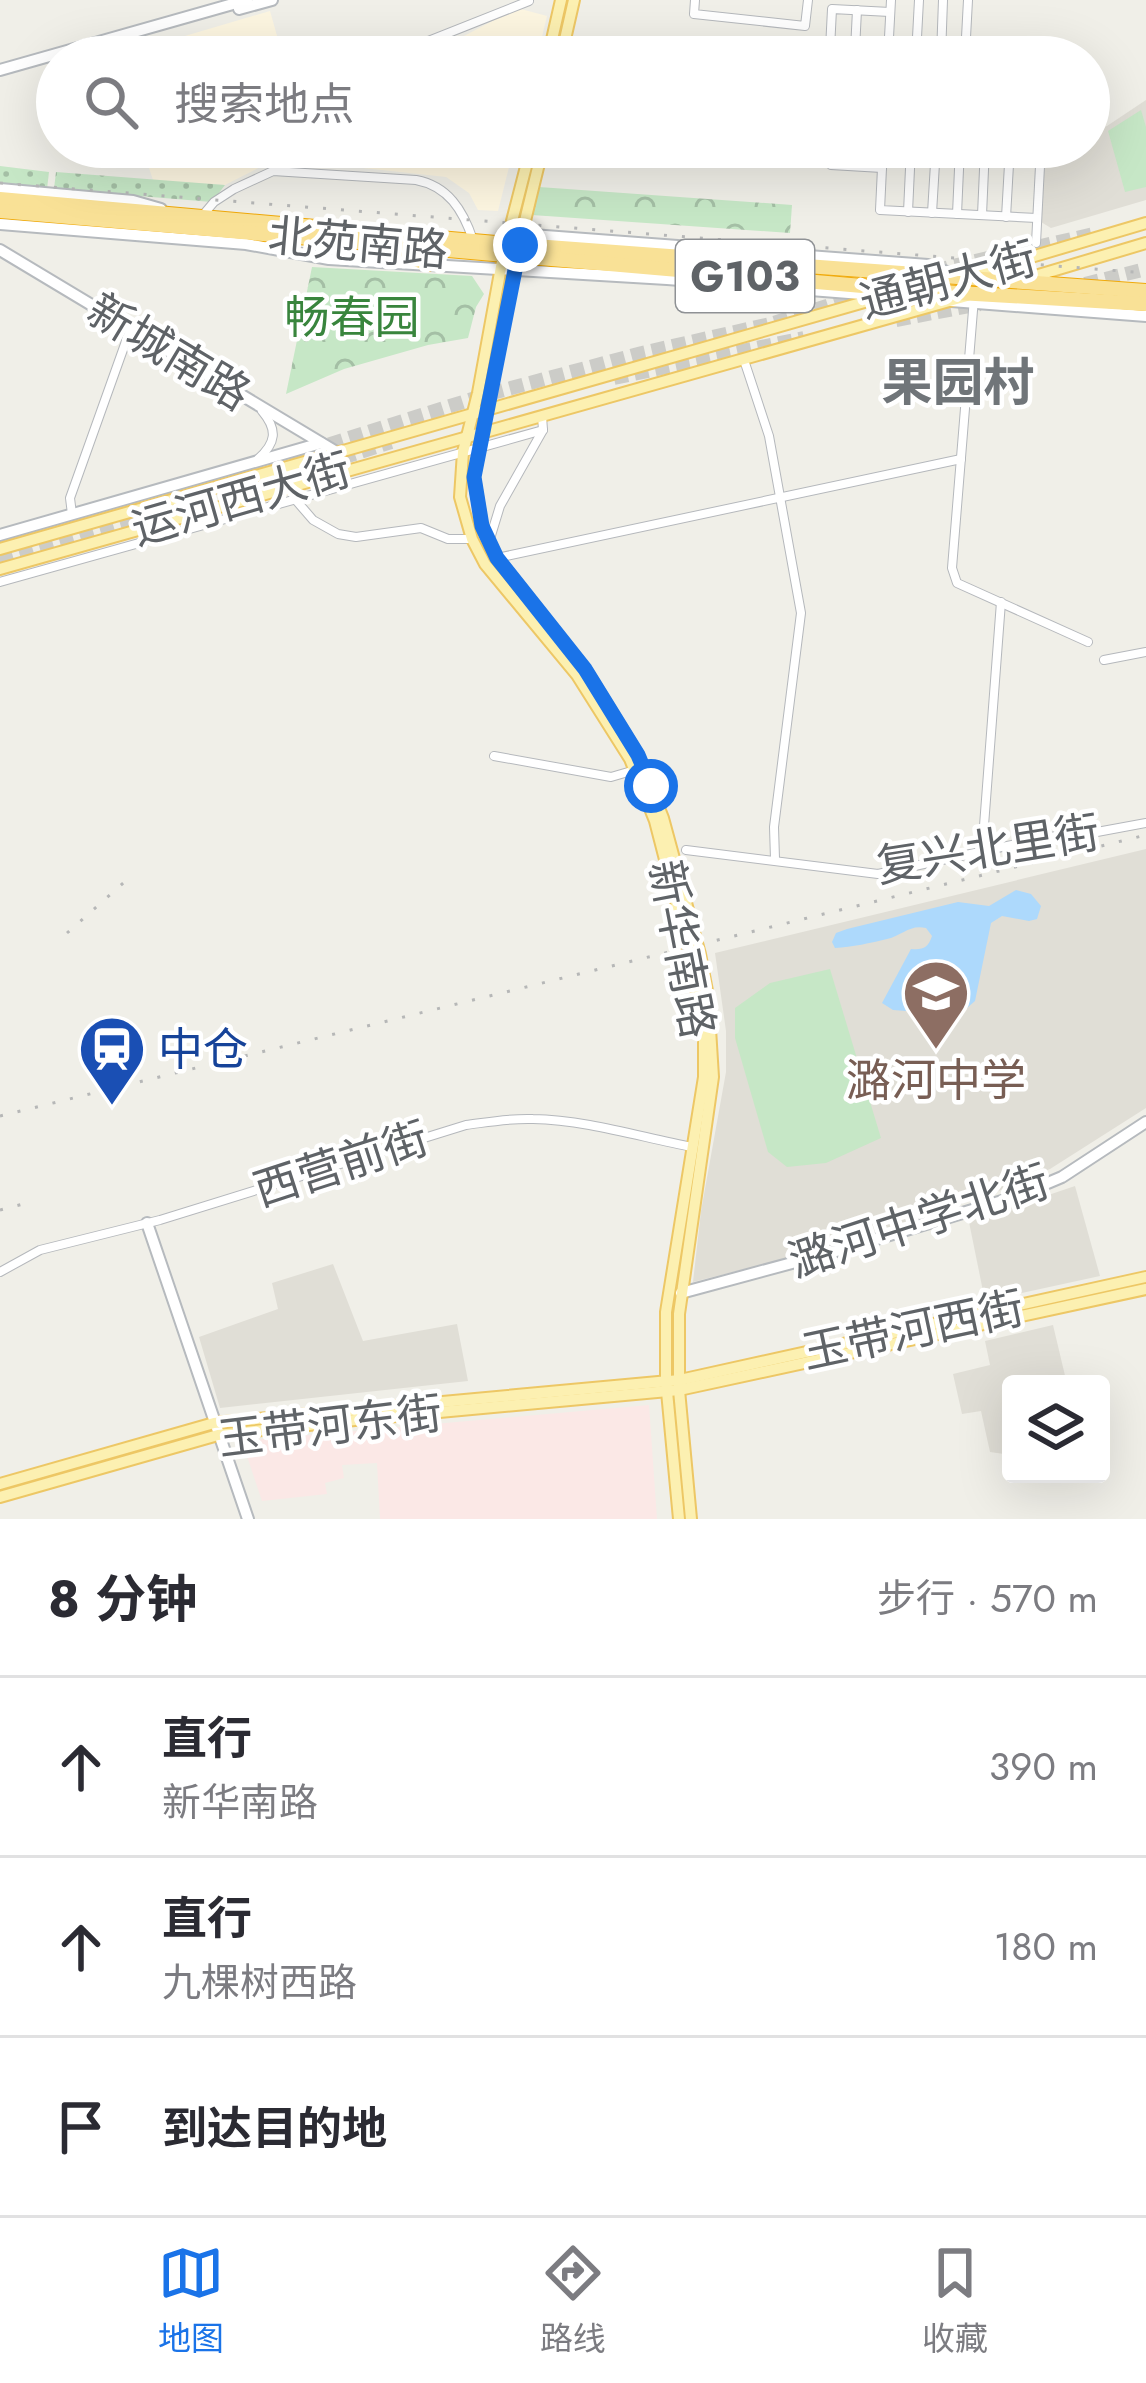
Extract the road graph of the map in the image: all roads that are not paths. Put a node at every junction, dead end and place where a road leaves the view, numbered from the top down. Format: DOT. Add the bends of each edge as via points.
graph roads {
  1 [pos="247,0"];
  2 [pos="272,0"];
  3 [pos="561,0"];
  4 [pos="574,0"];
  5 [pos="695,0"];
  6 [pos="808,0"];
  7 [pos="919,0"];
  8 [pos="944,0"];
  9 [pos="968,0"];
  10 [pos="529,1"];
  11 [pos="889,4"];
  12 [pos="857,10"];
  13 [pos="125,36"];
  14 [pos="143,36"];
  15 [pos="441,36"];
  16 [pos="553,36"];
  17 [pos="566,36"];
  18 [pos="831,36"];
  19 [pos="856,36"];
  20 [pos="888,36"];
  21 [pos="917,36"];
  22 [pos="941,36"];
  23 [pos="966,36"];
  24 [pos="36,62"];
  25 [pos="36,65"];
  26 [pos="0,73"];
  27 [pos="527,168"];
  28 [pos="537,168"];
  29 [pos="882,168"];
  30 [pos="910,168"];
  31 [pos="935,168"];
  32 [pos="960,168"];
  33 [pos="984,168"];
  34 [pos="1009,168"];
  35 [pos="1040,168"];
  36 [pos="0,189"];
  37 [pos="0,199"];
  38 [pos="0,212"];
  39 [pos="908,212"];
  40 [pos="176,213"];
  41 [pos="932,213"];
  42 [pos="957,214"];
  43 [pos="982,215"];
  44 [pos="202,216"];
  45 [pos="1006,217"];
  46 [pos="1037,218"];
  47 [pos="114,222"];
  48 [pos="0,224"];
  49 [pos="1146,224"];
  50 [pos="78,232"];
  51 [pos="472,240"];
  52 [pos="1036,243"];
  53 [pos="1146,243"];
  54 [pos="375,244"];
  55 [pos="668,247"];
  56 [pos="0,250"];
  57 [pos="510,257"];
  58 [pos="698,259"];
  59 [pos="428,264"];
  60 [pos="961,278"];
  61 [pos="1012,283"];
  62 [pos="908,290"];
  63 [pos="1146,291"];
  64 [pos="885,296"];
  65 [pos="974,299"];
  66 [pos="949,302"];
  67 [pos="1146,304"];
  68 [pos="1146,316"];
  69 [pos="130,330"];
  70 [pos="744,360"];
  71 [pos="257,406"];
  72 [pos="488,410"];
  73 [pos="473,413"];
  74 [pos="542,416"];
  75 [pos="483,430"];
  76 [pos="543,430"];
  77 [pos="468,435"];
  78 [pos="321,443"];
  79 [pos="479,448"];
  80 [pos="463,452"];
  81 [pos="338,453"];
  82 [pos="961,459"];
  83 [pos="255,462"];
  84 [pos="286,487"];
  85 [pos="780,498"];
  86 [pos="295,499"];
  87 [pos="72,514"];
  88 [pos="0,535"];
  89 [pos="472,539"];
  90 [pos="489,543"];
  91 [pos="0,549"];
  92 [pos="497,558"];
  93 [pos="0,568"];
  94 [pos="0,582"];
  95 [pos="1000,602"];
  96 [pos="1088,642"];
  97 [pos="1146,652"];
  98 [pos="1104,660"];
  99 [pos="494,756"];
  100 [pos="635,770"];
  101 [pos="1146,823"];
  102 [pos="686,850"];
  103 [pos="982,852"];
  104 [pos="775,859"];
  105 [pos="1146,1122"];
  106 [pos="692,1147"];
  107 [pos="146,1223"];
  108 [pos="0,1272"];
  109 [pos="1146,1277"];
  110 [pos="1146,1289"];
  111 [pos="681,1293"];
  112 [pos="673,1386"];
  113 [pos="216,1429"];
  114 [pos="0,1484"];
  115 [pos="0,1497"];
  116 [pos="248,1519"];
  117 [pos="679,1519"];
  118 [pos="692,1519"];
  1 -- 13 [label="street"];
  2 -- 14 [label="street"];
  3 -- 16 [label="main road"];
  4 -- 17 [label="main road"];
  5 -- 6 [label="street" via="694,14 805,26"];
  7 -- 21 [label="street"];
  8 -- 22 [label="street"];
  9 -- 23 [label="street"];
  10 -- 15 [label="street"];
  11 -- 12 [label="street"];
  11 -- 20 [label="street"];
  12 -- 18 [label="street" via="832,9"];
  12 -- 19 [label="street"];
  24 -- 26 [label="street"];
  25 -- 26 [label="street"];
  27 -- 57 [label="main road"];
  28 -- 57 [label="main road"];
  29 -- 39 [label="street" via="880,210"];
  30 -- 39 [label="street"];
  31 -- 41 [label="street"];
  32 -- 42 [label="street"];
  33 -- 43 [label="street"];
  34 -- 45 [label="street"];
  35 -- 46 [label="street"];
  36 -- 40 [label="street" via="133,201"];
  37 -- 40 [label="highway, 北苑南路 / G103"];
  38 -- 47 [label="highway, 北苑南路 / G103"];
  39 -- 41 [label="street"];
  40 -- 44 [label="highway, 北苑南路 / G103"];
  41 -- 42 [label="street"];
  42 -- 43 [label="street"];
  43 -- 45 [label="street"];
  44 -- 51 [label="highway, 北苑南路 / G103"];
  44 -- 51 [label="street" via="273,171 416,180 455,202"];
  45 -- 46 [label="street"];
  46 -- 52 [label="street"];
  47 -- 50 [label="highway"];
  47 -- 54 [label="highway, 北苑南路 / G103"];
  48 -- 50 [label="street"];
  49 -- 60 [label="main road, 通朝大街"];
  50 -- 59 [label="street"];
  51 -- 57 [label="highway, 北苑南路 / G103"];
  53 -- 61 [label="main road, 通朝大街"];
  54 -- 57 [label="highway, 北苑南路 / G103"];
  54 -- 59 [label="highway"];
  55 -- 57 [label="street" via="532,235"];
  55 -- 58 [label="highway"];
  55 -- 60 [label="street" via="928,266"];
  56 -- 69 [label="street, 新城南路"];
  57 -- 58 [label="highway, 北苑南路 / G103"];
  57 -- 59 [label="street"];
  57 -- 62 [label="highway, 北苑南路 / G103"];
  57 -- 64 [label="street"];
  57 -- 72 [label="main road, 新华南路"];
  57 -- 73 [label="main road, 新华南路"];
  58 -- 60 [label="highway, 北苑南路 / G103"];
  60 -- 61 [label="highway, 北苑南路 / G103"];
  60 -- 62 [label="main road, 通朝大街"];
  61 -- 63 [label="highway, 北苑南路 / G103"];
  61 -- 65 [label="main road, 通朝大街"];
  62 -- 64 [label="main road, 通朝大街"];
  62 -- 65 [label="highway, 北苑南路 / G103"];
  64 -- 66 [label="street"];
  64 -- 72 [label="main road, 通朝大街"];
  65 -- 66 [label="main road, 通朝大街"];
  65 -- 67 [label="highway, 北苑南路 / G103"];
  65 -- 68 [label="street"];
  65 -- 82 [label="street"];
  66 -- 70 [label="main road, 通朝大街"];
  69 -- 71 [label="street, 新城南路"];
  69 -- 87 [label="street" via="70,498"];
  70 -- 74 [label="main road, 通朝大街"];
  70 -- 85 [label="street"];
  71 -- 78 [label="street, 新城南路"];
  71 -- 83 [label="street" via="274,439"];
  72 -- 73 [label="main road, 通朝大街"];
  72 -- 75 [label="main road, 新华南路"];
  73 -- 77 [label="main road, 新华南路"];
  73 -- 81 [label="main road, 运河西大街"];
  74 -- 75 [label="main road, 通朝大街"];
  74 -- 76 [label="street"];
  75 -- 77 [label="main road, 运河西大街"];
  75 -- 79 [label="main road, 新华南路"];
  76 -- 79 [label="street"];
  76 -- 90 [label="street" via="500,506"];
  77 -- 80 [label="main road, 新华南路"];
  77 -- 84 [label="main road, 运河西大街"];
  78 -- 81 [label="street, 新城南路"];
  78 -- 83 [label="street"];
  79 -- 80 [label="street"];
  79 -- 90 [label="main road, 新华南路" via="476,496"];
  80 -- 86 [label="street"];
  80 -- 89 [label="main road, 新华南路" via="460,497"];
  81 -- 91 [label="main road, 运河西大街"];
  82 -- 85 [label="street"];
  82 -- 95 [label="street" via="954,576"];
  83 -- 87 [label="street"];
  84 -- 86 [label="street"];
  84 -- 93 [label="main road, 运河西大街"];
  85 -- 92 [label="street"];
  85 -- 104 [label="street" via="801,613"];
  86 -- 89 [label="street" via="338,534 421,528"];
  86 -- 94 [label="street"];
  87 -- 88 [label="street"];
  89 -- 100 [label="main road, 新华南路" via="577,675"];
  90 -- 92 [label="main road, 新华南路"];
  92 -- 111 [label="main road, 新华南路" via="585,669 638,755 700,954 713,1077"];
  95 -- 96 [label="street"];
  95 -- 103 [label="street"];
  97 -- 98 [label="street"];
  99 -- 100 [label="street" via="611,777"];
  100 -- 106 [label="main road, 新华南路" via="699,998 704,1077"];
  101 -- 103 [label="street, 复兴北里街"];
  102 -- 104 [label="street, 复兴北里街"];
  103 -- 104 [label="street, 复兴北里街" via="878,874"];
  105 -- 111 [label="street, 潞河中学北街" via="1062,1177 1012,1198"];
  106 -- 107 [label="street, 西营前街" via="536,1119 466,1125"];
  106 -- 112 [label="main road, 新华南路" via="666,1312"];
  107 -- 108 [label="street, 西营前街" via="40,1250"];
  107 -- 113 [label="street"];
  109 -- 112 [label="main road, 玉带河西街"];
  110 -- 112 [label="main road, 玉带河西街"];
  111 -- 112 [label="main road, 新华南路"];
  112 -- 113 [label="main road, 玉带河东街"];
  112 -- 117 [label="main road, 新华南路"];
  112 -- 118 [label="main road, 新华南路"];
  113 -- 114 [label="main road, 玉带河东街"];
  113 -- 115 [label="main road, 玉带河东街"];
  113 -- 116 [label="street"];
}
